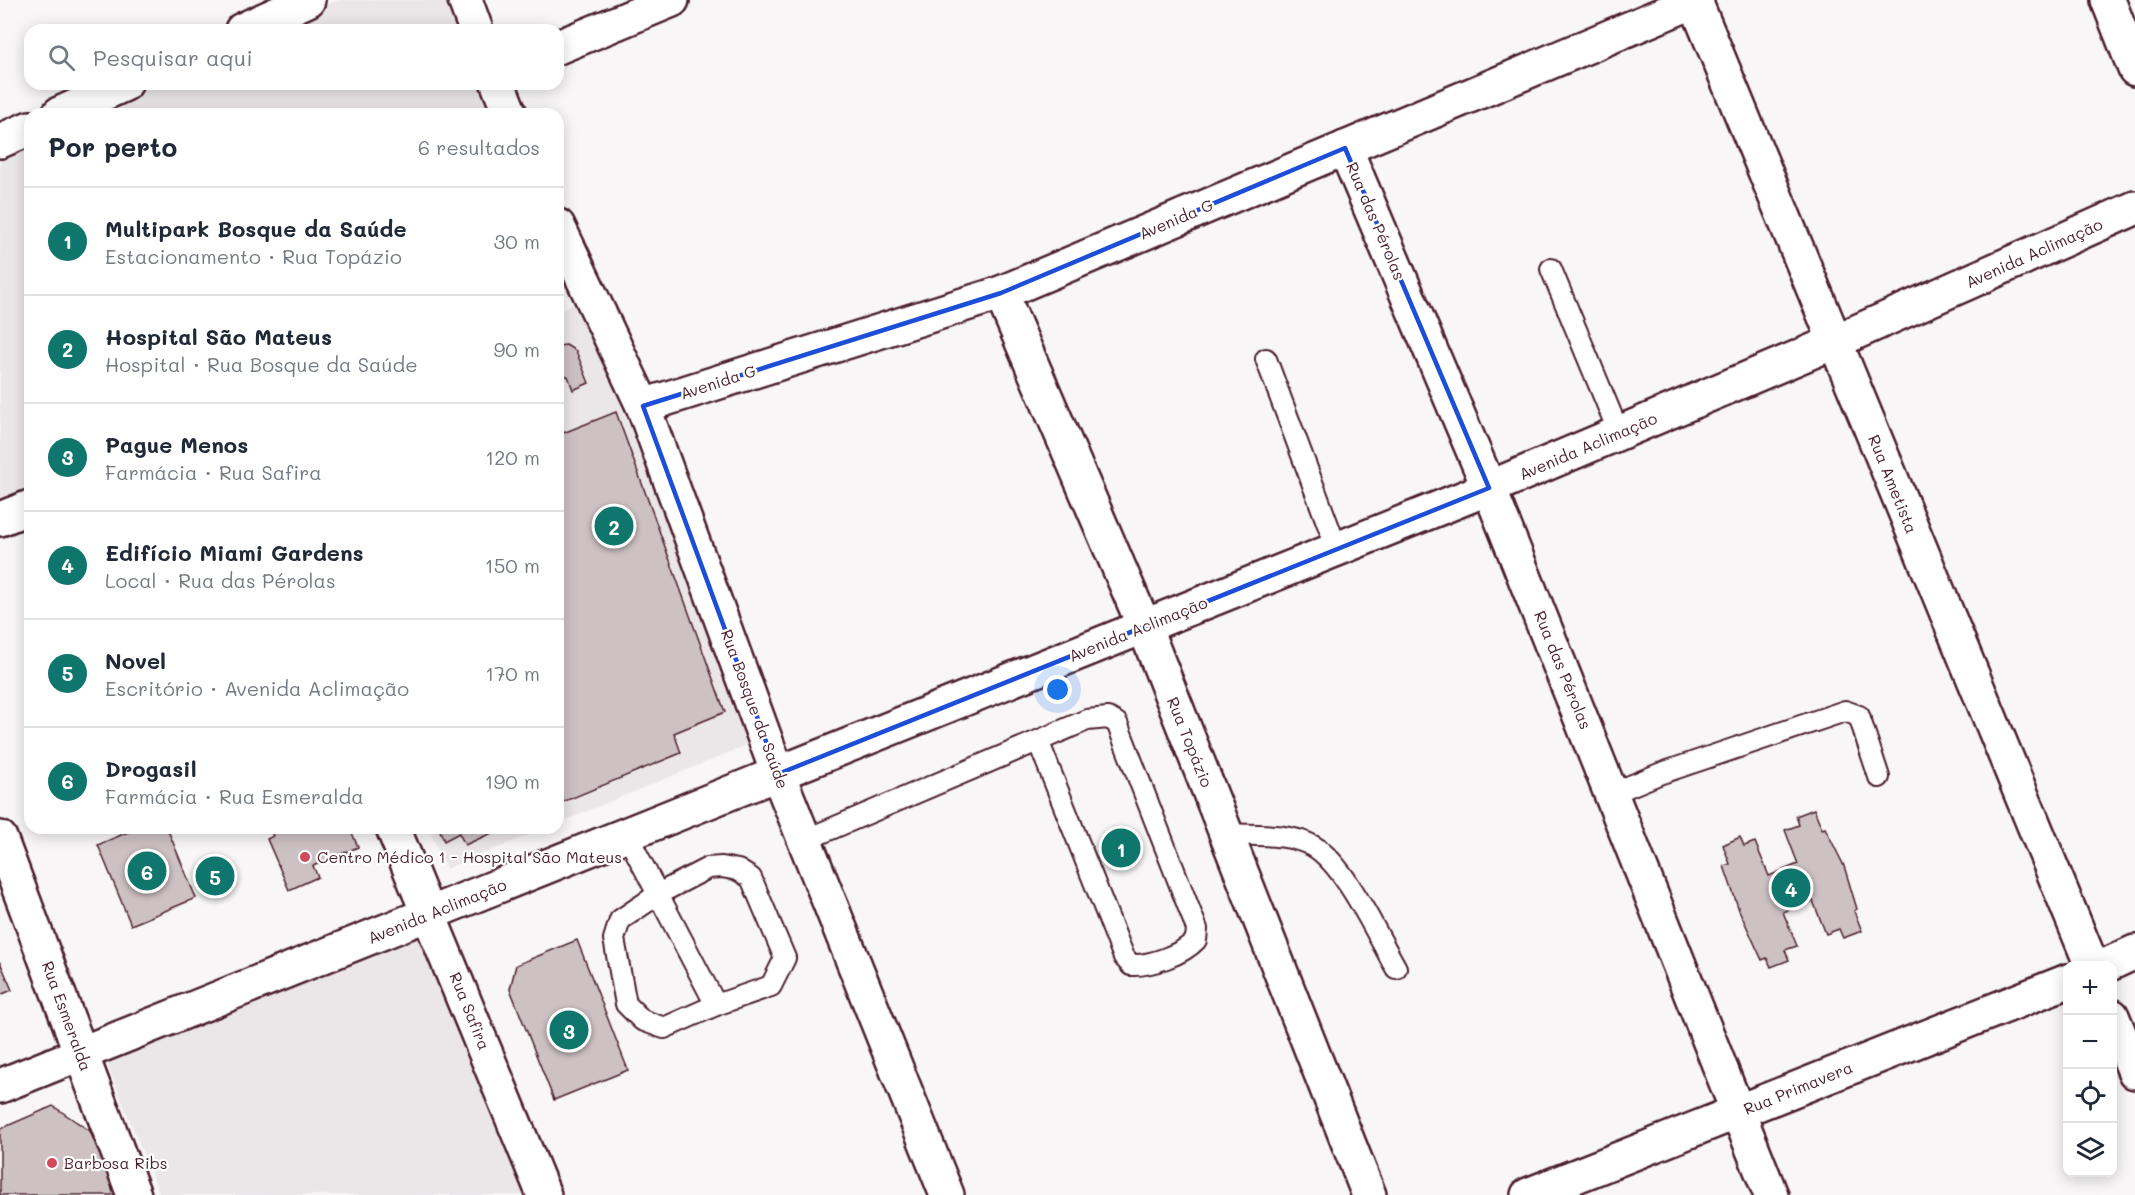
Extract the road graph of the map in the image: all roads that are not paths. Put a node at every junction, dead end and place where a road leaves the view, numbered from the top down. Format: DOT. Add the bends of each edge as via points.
graph roads {
  1 [pos="308,0"];
  2 [pos="465,0"];
  3 [pos="672,0"];
  4 [pos="1696,0"];
  5 [pos="2108,0"];
  6 [pos="255,24"];
  7 [pos="474,24"];
  8 [pos="564,45"];
  9 [pos="2135,69"];
  10 [pos="112,90"];
  11 [pos="500,90"];
  12 [pos="73,108"];
  13 [pos="508,108"];
  14 [pos="24,131"];
  15 [pos="0,141"];
  16 [pos="1345,148"];
  17 [pos="2135,208"];
  18 [pos="564,258"];
  19 [pos="1551,269"];
  20 [pos="568,279"];
  21 [pos="1001,293"];
  22 [pos="1834,342"];
  23 [pos="1266,359"];
  24 [pos="642,406"];
  25 [pos="1619,433"];
  26 [pos="1489,488"];
  27 [pos="24,509"];
  28 [pos="0,519"];
  29 [pos="1337,549"];
  30 [pos="1144,627"];
  31 [pos="1039,743"];
  32 [pos="778,774"];
  33 [pos="1879,777"];
  34 [pos="1613,793"];
  35 [pos="396,834"];
  36 [pos="1227,834"];
  37 [pos="627,835"];
  38 [pos="0,838"];
  39 [pos="805,840"];
  40 [pos="660,893"];
  41 [pos="430,914"];
  42 [pos="2135,952"];
  43 [pos="2090,961"];
  44 [pos="2116,961"];
  45 [pos="1396,968"];
  46 [pos="2063,983"];
  47 [pos="716,1005"];
  48 [pos="2117,1028"];
  49 [pos="81,1055"];
  50 [pos="2135,1072"];
  51 [pos="0,1086"];
  52 [pos="1737,1112"];
  53 [pos="134,1195"];
  54 [pos="543,1195"];
  55 [pos="947,1195"];
  56 [pos="1369,1195"];
  57 [pos="1528,1195"];
  58 [pos="1771,1195"];
  1 -- 6 [label="street"];
  2 -- 7 [label="street"];
  3 -- 8 [label="street"];
  4 -- 16 [label="street, Avenida G"];
  4 -- 22 [label="street, Rua Ametista"];
  5 -- 9 [label="street"];
  10 -- 12 [label="street"];
  11 -- 13 [label="street"];
  14 -- 15 [label="street"];
  16 -- 21 [label="street, Avenida G"];
  16 -- 26 [label="street, Rua das Pérolas"];
  17 -- 22 [label="street, Avenida Aclimação"];
  18 -- 20 [label="street, Rua Bosque da Saúde"];
  19 -- 25 [label="lane"];
  20 -- 24 [label="street, Rua Bosque da Saúde"];
  21 -- 24 [label="street, Avenida G"];
  21 -- 30 [label="street, Rua Topázio"];
  22 -- 25 [label="street, Avenida Aclimação"];
  22 -- 43 [label="street, Rua Ametista"];
  23 -- 29 [label="lane"];
  24 -- 32 [label="street, Rua Bosque da Saúde"];
  25 -- 26 [label="street, Avenida Aclimação"];
  26 -- 29 [label="street, Avenida Aclimação"];
  26 -- 34 [label="street, Rua das Pérolas"];
  27 -- 28 [label="street"];
  29 -- 30 [label="street, Avenida Aclimação"];
  30 -- 32 [label="street, Avenida Aclimação"];
  30 -- 36 [label="street, Rua Topázio"];
  31 -- 31 [label="lane" via="1124,957 1131,965 1140,965 1189,948 1197,940 1197,929 1117,723 1108,718 1088,720"];
  31 -- 39 [label="lane"];
  32 -- 37 [label="street, Avenida Aclimação"];
  32 -- 39 [label="street, Rua Bosque da Saúde"];
  33 -- 34 [label="lane" via="1859,716 1845,711"];
  34 -- 52 [label="street, Rua das Pérolas"];
  35 -- 41 [label="street, Rua Safira"];
  36 -- 45 [label="lane" via="1286,837 1314,847 1339,870"];
  36 -- 56 [label="street, Rua Topázio"];
  37 -- 40 [label="lane"];
  37 -- 41 [label="street, Avenida Aclimação"];
  38 -- 49 [label="street, Rua Esmeralda"];
  39 -- 55 [label="street, Rua Bosque da Saúde"];
  40 -- 47 [label="lane"];
  40 -- 47 [label="lane" via="620,920 614,939 626,1004 642,1020 664,1028"];
  40 -- 47 [label="lane" via="708,868 722,867 751,878 785,958 771,986"];
  41 -- 49 [label="street, Avenida Aclimação"];
  41 -- 54 [label="street, Rua Safira"];
  42 -- 44 [label="street"];
  46 -- 52 [label="street, Rua Primavera"];
  48 -- 50 [label="street"];
  49 -- 51 [label="street, Avenida Aclimação"];
  49 -- 53 [label="street, Rua Esmeralda"];
  52 -- 57 [label="street, Rua Primavera"];
  52 -- 58 [label="street, Rua das Pérolas"];
}
